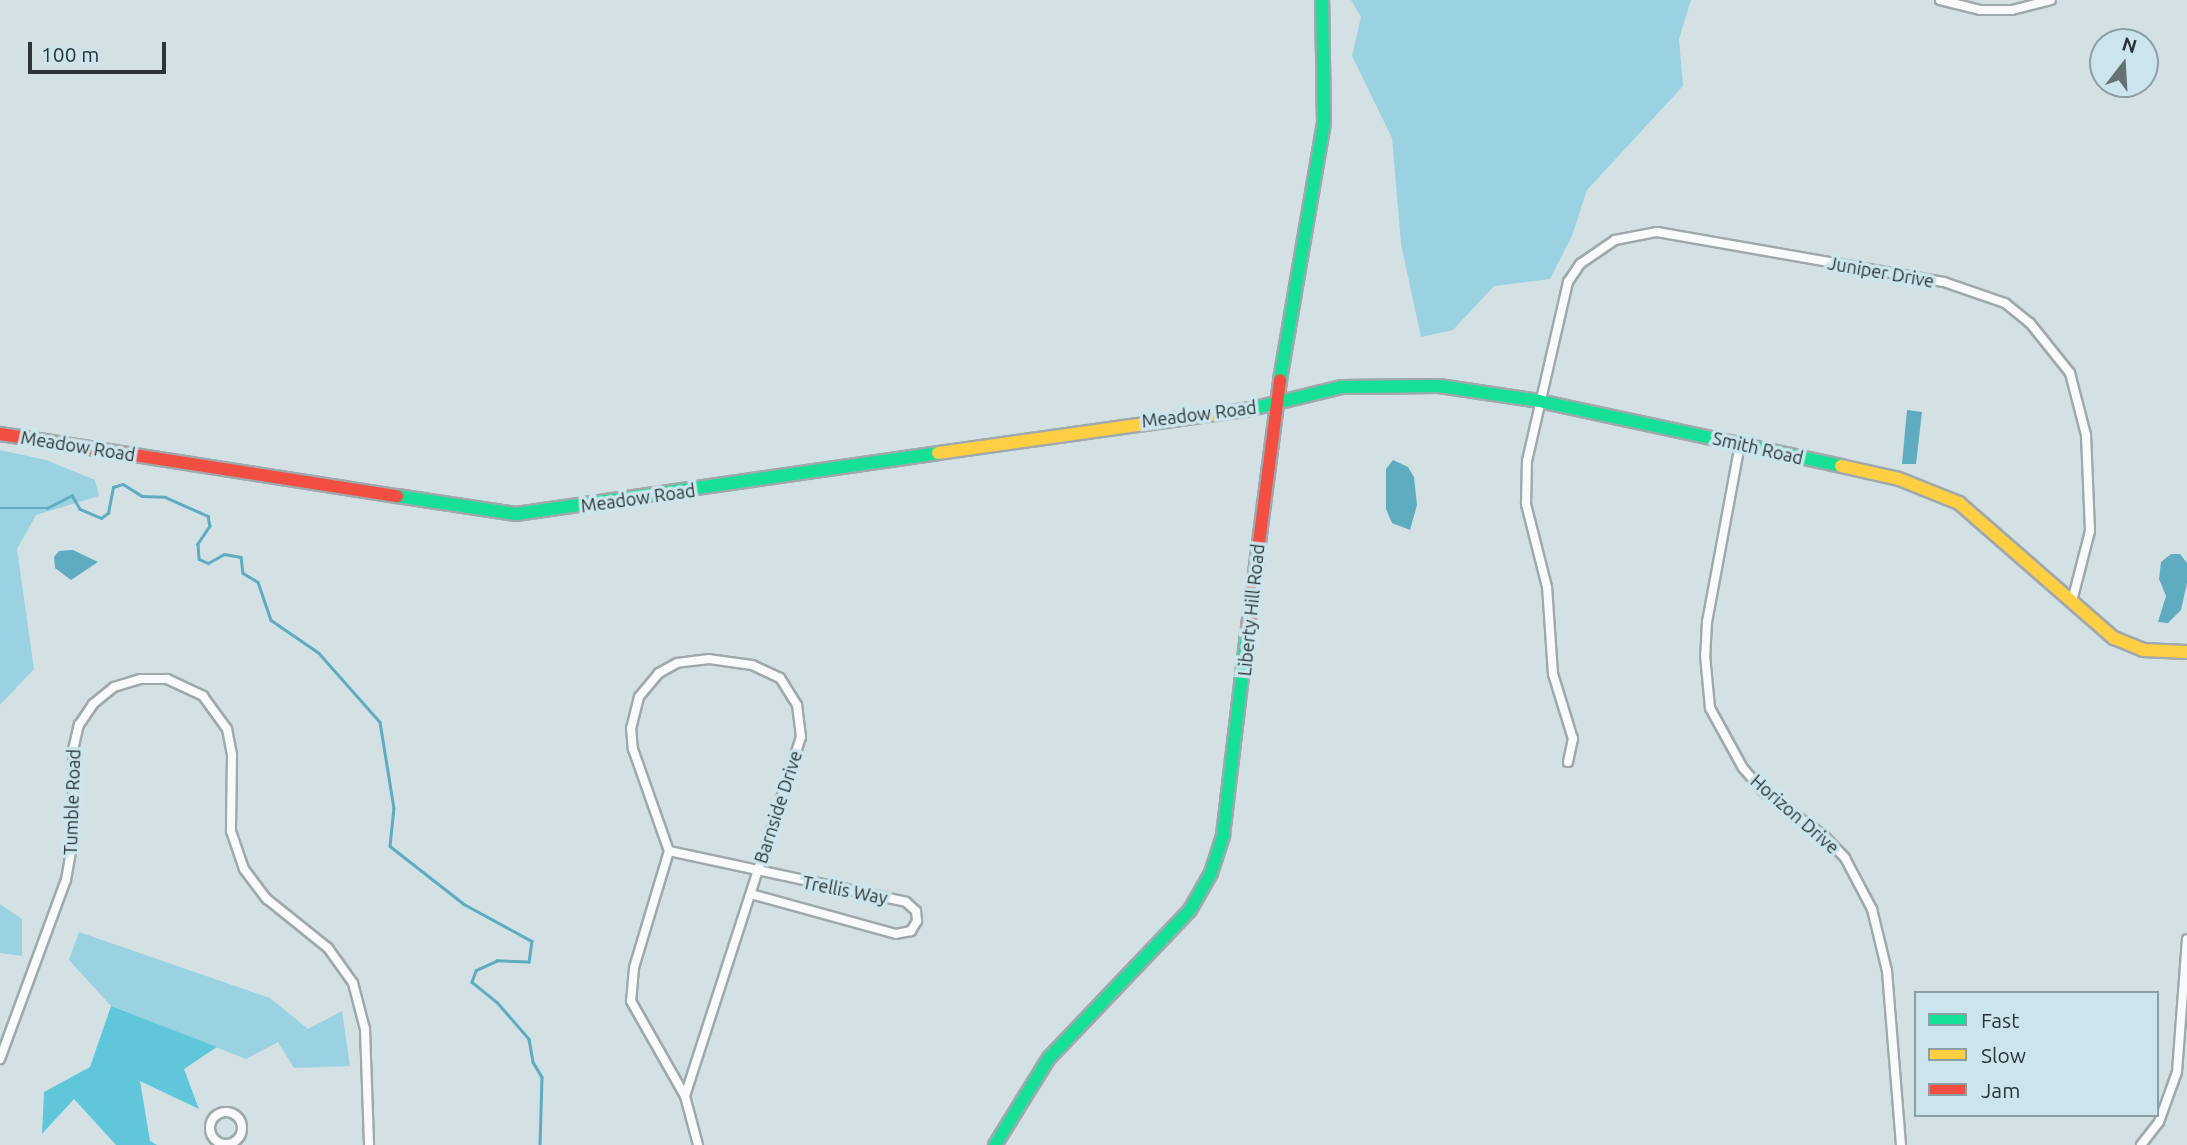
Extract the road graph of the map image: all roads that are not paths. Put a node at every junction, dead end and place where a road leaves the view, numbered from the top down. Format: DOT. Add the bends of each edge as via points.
graph roads {
  1 [pos="1940,0"];
  2 [pos="2051,0"];
  3 [pos="1319,2"];
  4 [pos="1539,401"];
  5 [pos="1277,403"];
  6 [pos="0,435"];
  7 [pos="1740,444"];
  8 [pos="2072,601"];
  9 [pos="2187,652"];
  10 [pos="1568,762"];
  11 [pos="669,851"];
  12 [pos="757,871"];
  13 [pos="751,894"];
  14 [pos="2187,939"];
  15 [pos="0,1059"];
  16 [pos="685,1096"];
  17 [pos="2148,1138"];
  18 [pos="239,1143"];
  19 [pos="369,1145"];
  20 [pos="698,1145"];
  21 [pos="995,1145"];
  22 [pos="1901,1145"];
  23 [pos="2141,1145"];
  24 [pos="2154,1145"];
  1 -- 2 [label="street" via="1980,10 2012,10"];
  3 -- 5 [label="street, Liberty Hill Road" via="1324,122"];
  4 -- 5 [label="street, Smith Road" via="1439,386 1374,383 1298,395"];
  4 -- 7 [label="street, Smith Road"];
  4 -- 8 [label="street, Juniper Drive" via="1567,282 1597,250 1636,234 1689,237 1975,290 2004,303 2053,346 2081,404 2092,499 2084,562"];
  4 -- 10 [label="street, Juniper Drive" via="1527,461 1527,504 1548,587 1553,674 1571,726"];
  5 -- 6 [label="street, Meadow Road" via="516,514"];
  5 -- 21 [label="street, Liberty Hill Road" via="1231,790 1212,873 1190,910 1049,1058"];
  7 -- 8 [label="street, Smith Road" via="1899,479 1959,503"];
  7 -- 22 [label="street, Horizon Drive" via="1707,622 1710,708 1744,768 1779,805 1825,837 1845,859 1867,899 1887,971"];
  8 -- 9 [label="street, Smith Road" via="2123,643 2143,650"];
  11 -- 12 [label="street, Trellis Way"];
  11 -- 12 [label="street, Barnside Drive" via="633,749 634,707 651,680 677,663 709,659 752,665 771,672 788,686 801,726 799,747"];
  11 -- 16 [label="street" via="630,990 636,1012"];
  12 -- 13 [label="street, Barnside Drive"];
  12 -- 13 [label="street, Trellis Way" via="905,902 916,911 917,921 907,933 896,934"];
  13 -- 16 [label="street, Barnside Drive"];
  14 -- 17 [label="street" via="2177,1072 2159,1122"];
  15 -- 19 [label="street, Tumble Road" via="66,880 74,834 73,750 79,725 93,704 114,688 140,679 167,679 203,696 226,729 232,755 231,831 244,869 267,899 328,948 353,983 365,1029"];
  16 -- 20 [label="street"];
  17 -- 23 [label="street"];
  17 -- 24 [label="street"];
  18 -- 18 [label="street" via="241,1120 233,1113 217,1114 210,1128 213,1138"];
}
